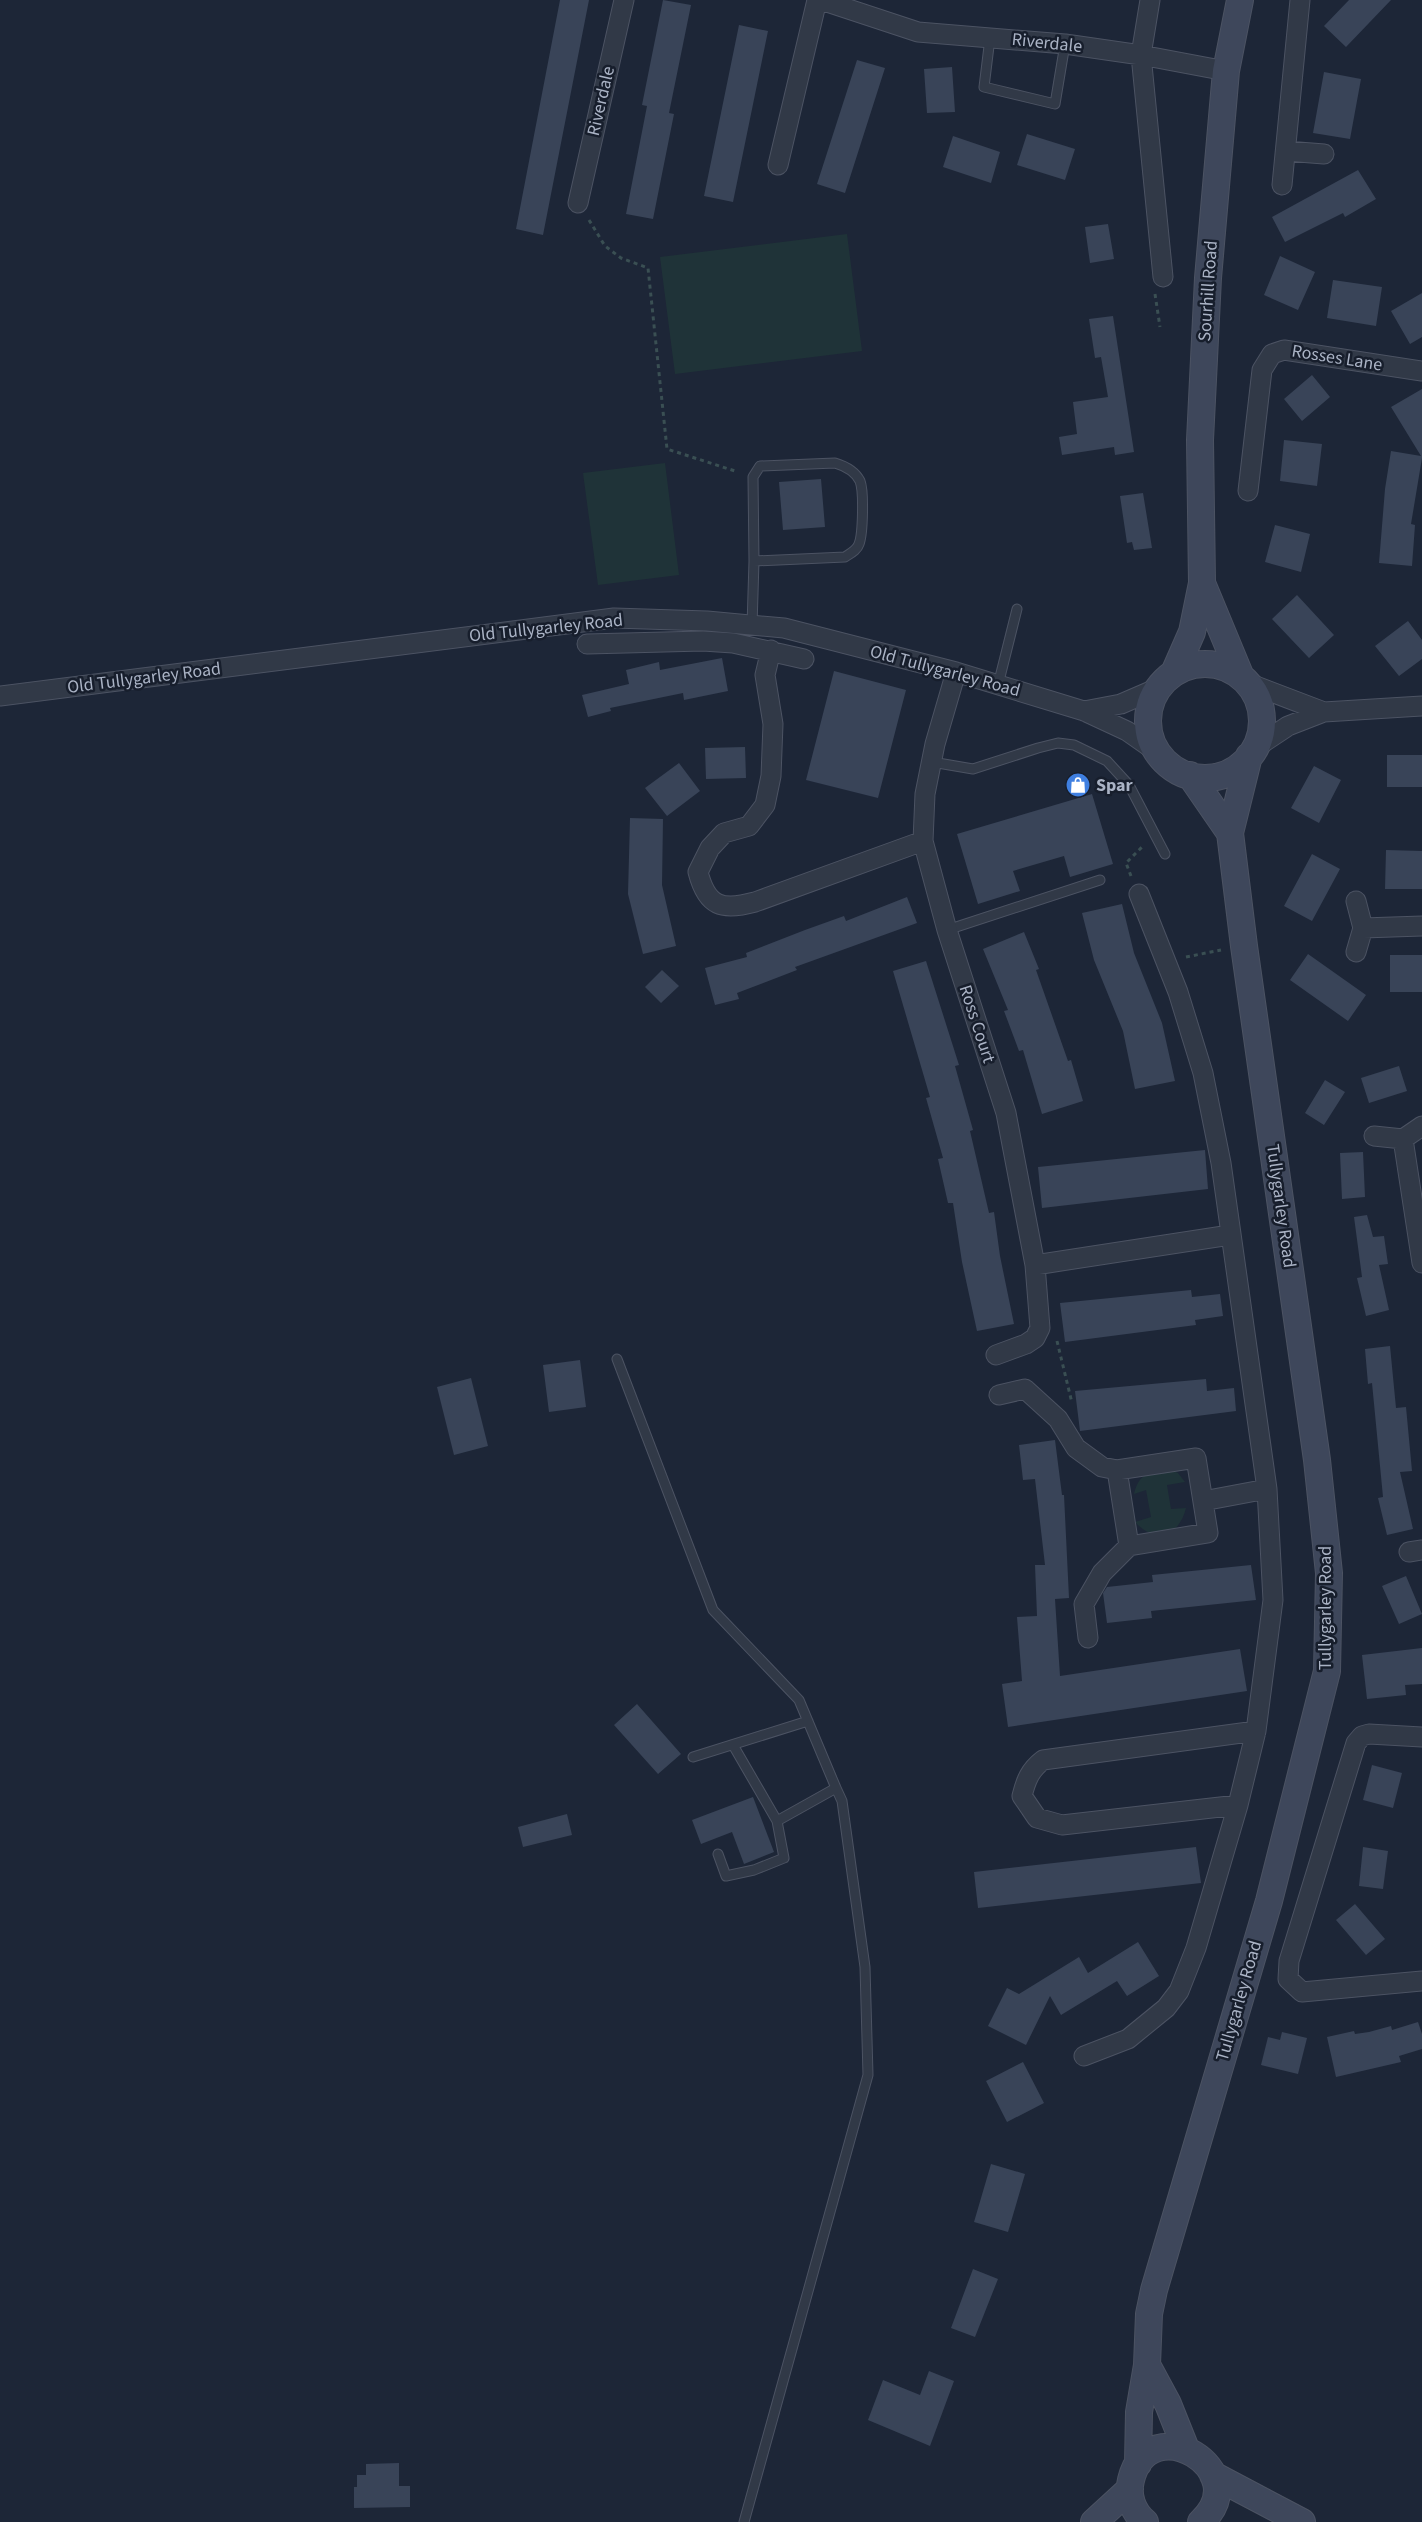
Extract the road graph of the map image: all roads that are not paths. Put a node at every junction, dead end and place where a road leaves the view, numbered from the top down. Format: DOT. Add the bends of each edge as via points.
graph roads {
  1 [pos="624,0"];
  2 [pos="817,0"];
  3 [pos="822,0"];
  4 [pos="1150,0"];
  5 [pos="1240,0"];
  6 [pos="1300,0"];
  7 [pos="870,8"];
  8 [pos="990,38"];
  9 [pos="1065,44"];
  10 [pos="1141,55"];
  11 [pos="1226,71"];
  12 [pos="1286,151"];
  13 [pos="1324,154"];
  14 [pos="778,165"];
  15 [pos="1282,185"];
  16 [pos="578,203"];
  17 [pos="1163,277"];
  18 [pos="1422,372"];
  19 [pos="1248,491"];
  20 [pos="754,561"];
  21 [pos="1202,583"];
  22 [pos="1017,609"];
  23 [pos="752,626"];
  24 [pos="587,644"];
  25 [pos="771,650"];
  26 [pos="804,658"];
  27 [pos="956,672"];
  28 [pos="1244,680"];
  29 [pos="1166,681"];
  30 [pos="998,685"];
  31 [pos="0,696"];
  32 [pos="1422,706"];
  33 [pos="1084,711"];
  34 [pos="1324,712"];
  35 [pos="1157,752"];
  36 [pos="1252,752"];
  37 [pos="932,762"];
  38 [pos="1190,775"];
  39 [pos="1230,833"];
  40 [pos="923,841"];
  41 [pos="1165,854"];
  42 [pos="1100,880"];
  43 [pos="1139,894"];
  44 [pos="1356,901"];
  45 [pos="1422,926"];
  46 [pos="1363,928"];
  47 [pos="946,930"];
  48 [pos="1356,952"];
  49 [pos="1422,1126"];
  50 [pos="1374,1136"];
  51 [pos="1403,1139"];
  52 [pos="1230,1235"];
  53 [pos="1422,1263"];
  54 [pos="1035,1266"];
  55 [pos="996,1354"];
  56 [pos="617,1359"];
  57 [pos="999,1395"];
  58 [pos="1117,1470"];
  59 [pos="1267,1489"];
  60 [pos="1203,1501"];
  61 [pos="1129,1546"];
  62 [pos="1088,1638"];
  63 [pos="808,1721"];
  64 [pos="1256,1731"];
  65 [pos="1422,1737"];
  66 [pos="733,1745"];
  67 [pos="693,1757"];
  68 [pos="836,1788"];
  69 [pos="1238,1805"];
  70 [pos="777,1821"];
  71 [pos="718,1854"];
  72 [pos="1422,1981"];
  73 [pos="1084,2056"];
  74 [pos="1147,2365"];
  75 [pos="1186,2449"];
  76 [pos="1138,2464"];
  77 [pos="1213,2475"];
  78 [pos="1130,2489"];
  79 [pos="744,2522"];
  80 [pos="1094,2522"];
  81 [pos="1145,2522"];
  82 [pos="1201,2522"];
  83 [pos="1302,2522"];
  1 -- 16 [label="street, Riverdale"];
  2 -- 14 [label="street"];
  3 -- 7 [label="street, Riverdale"];
  4 -- 10 [label="street"];
  5 -- 11 [label="street, Sourhill Road"];
  6 -- 12 [label="street"];
  7 -- 8 [label="street, Riverdale" via="918,32"];
  8 -- 9 [label="street, Riverdale"];
  8 -- 9 [label="lane" via="984,86 1054,104"];
  9 -- 10 [label="street, Riverdale"];
  10 -- 11 [label="street, Riverdale"];
  10 -- 17 [label="street"];
  11 -- 21 [label="street, Sourhill Road" via="1208,278 1200,440"];
  12 -- 13 [label="street"];
  12 -- 15 [label="street"];
  18 -- 19 [label="street, Rosses Lane" via="1284,350 1272,354 1262,370"];
  20 -- 20 [label="lane" via="753,477 760,466 835,464 854,472 862,491 861,536 854,552 845,557"];
  20 -- 23 [label="lane"];
  21 -- 28 [label="street, Sourhill Road"];
  21 -- 29 [label="street, Sourhill Road" via="1192,632"];
  22 -- 30 [label="lane"];
  23 -- 27 [label="street, Old Tullygarley Road" via="784,628"];
  23 -- 31 [label="street, Old Tullygarley Road" via="614,618"];
  24 -- 25 [label="street" via="703,641"];
  25 -- 26 [label="street"];
  25 -- 40 [label="street" via="765,675 773,724 771,776 765,805 749,826 724,833 710,848 698,872 703,890 713,902 733,908"];
  27 -- 30 [label="street, Old Tullygarley Road"];
  27 -- 37 [label="street, Ross Court"];
  28 -- 29 [label="street" via="1218,665 1200,664 1184,668"];
  28 -- 34 [label="street"];
  28 -- 36 [label="street" via="1258,698 1262,715 1261,732"];
  29 -- 33 [label="street, Old Tullygarley Road" via="1121,704"];
  29 -- 35 [label="street" via="1151,704 1148,720"];
  30 -- 33 [label="street, Old Tullygarley Road"];
  32 -- 34 [label="street"];
  33 -- 35 [label="street, Old Tullygarley Road" via="1128,731"];
  34 -- 36 [label="street" via="1288,726"];
  35 -- 38 [label="street" via="1168,764"];
  36 -- 38 [label="street" via="1231,772 1215,777"];
  36 -- 39 [label="street, Tullygarley Road"];
  37 -- 40 [label="street, Ross Court" via="925,794"];
  37 -- 41 [label="lane" via="973,769 1058,743 1074,745 1107,761 1129,785"];
  38 -- 39 [label="street, Tullygarley Road"];
  39 -- 74 [label="street, Tullygarley Road" via="1317,1460 1329,1573 1327,1671 1269,1901 1154,2290 1149,2314"];
  40 -- 47 [label="street, Ross Court"];
  42 -- 47 [label="lane"];
  43 -- 52 [label="street" via="1178,992 1203,1073 1221,1163"];
  44 -- 46 [label="street"];
  45 -- 46 [label="street"];
  46 -- 48 [label="street"];
  47 -- 54 [label="street, Ross Court" via="1006,1113"];
  49 -- 51 [label="street"];
  50 -- 51 [label="street"];
  51 -- 53 [label="street"];
  52 -- 54 [label="street"];
  52 -- 59 [label="street"];
  54 -- 55 [label="street, Ross Court" via="1040,1328 1035,1338 1026,1344"];
  56 -- 63 [label="lane" via="713,1610 799,1700"];
  57 -- 58 [label="street" via="1025,1389 1058,1419 1076,1448 1102,1467"];
  58 -- 60 [label="street" via="1196,1458"];
  58 -- 61 [label="street"];
  59 -- 60 [label="street"];
  59 -- 64 [label="street" via="1274,1600"];
  60 -- 61 [label="street" via="1208,1533"];
  61 -- 62 [label="street" via="1102,1573 1084,1604"];
  63 -- 66 [label="lane"];
  63 -- 68 [label="lane"];
  64 -- 69 [label="street"];
  64 -- 69 [label="street" via="1043,1760 1032,1768 1022,1796 1037,1818 1062,1825"];
  65 -- 72 [label="street" via="1369,1734 1356,1743 1289,1961 1288,1979 1302,1992"];
  66 -- 67 [label="lane"];
  66 -- 70 [label="lane"];
  68 -- 70 [label="lane"];
  68 -- 79 [label="lane" via="842,1802 865,1967 868,2075"];
  69 -- 73 [label="street" via="1196,1948 1179,1991 1166,2008 1128,2039"];
  70 -- 71 [label="lane" via="784,1858 754,1870 726,1876"];
  74 -- 75 [label="street" via="1168,2404"];
  74 -- 76 [label="street, Tullygarley Road" via="1139,2412"];
  75 -- 76 [label="street" via="1168,2447 1156,2450"];
  75 -- 77 [label="street" via="1200,2456"];
  76 -- 78 [label="street, Tullygarley Road"];
  77 -- 82 [label="street" via="1216,2484 1214,2503"];
  77 -- 83 [label="street"];
  78 -- 80 [label="street"];
  78 -- 81 [label="street" via="1134,2507"];
}
